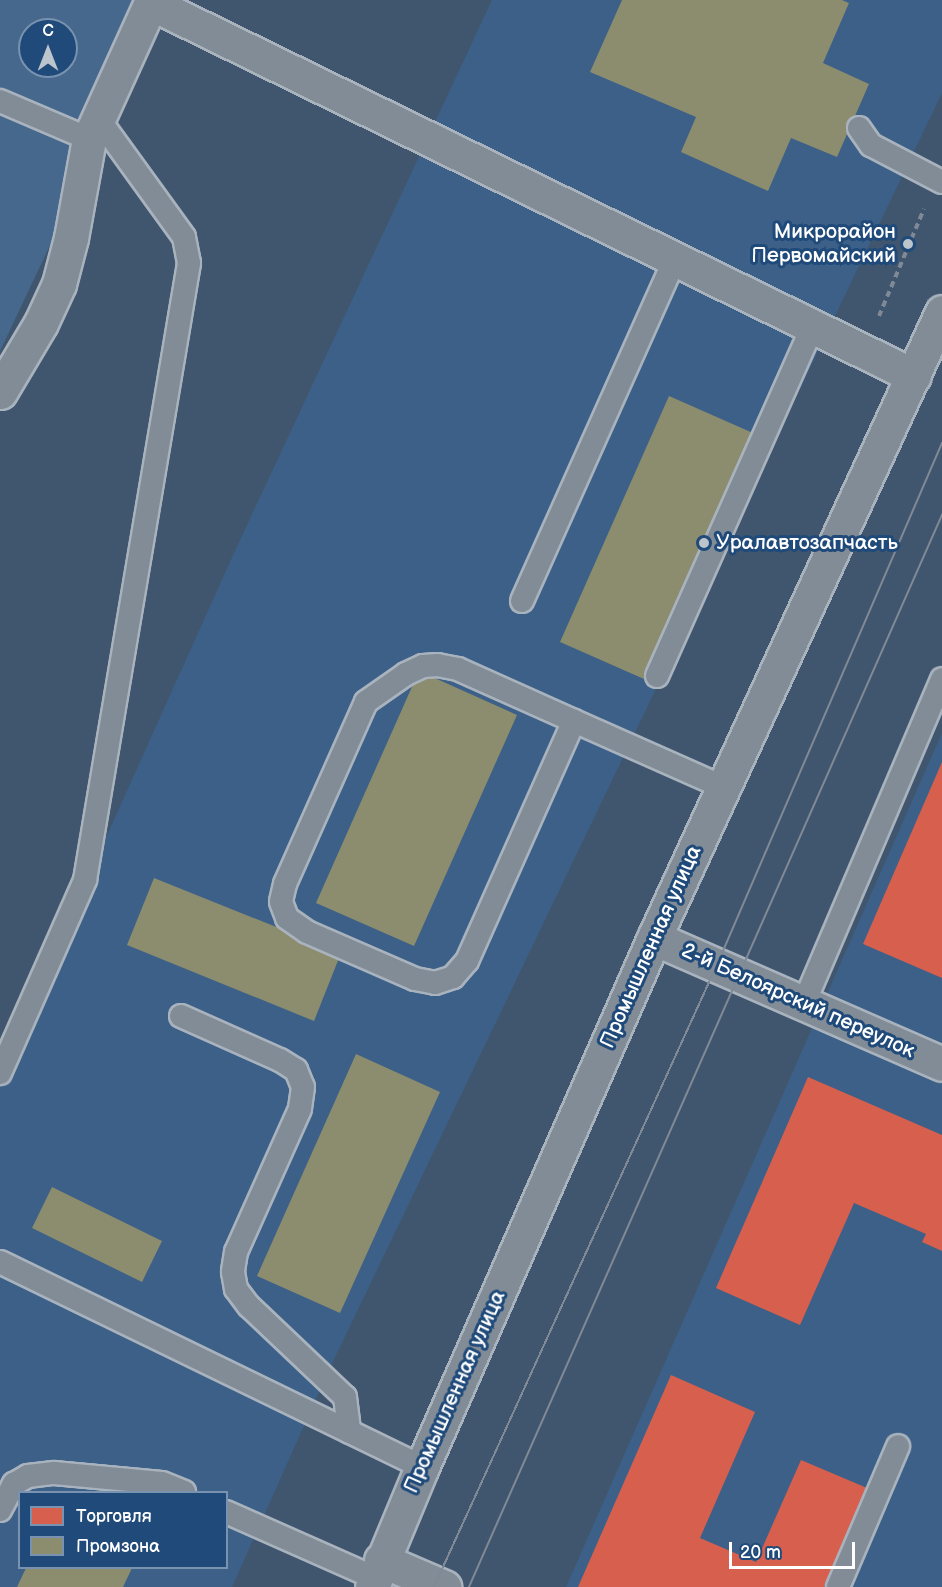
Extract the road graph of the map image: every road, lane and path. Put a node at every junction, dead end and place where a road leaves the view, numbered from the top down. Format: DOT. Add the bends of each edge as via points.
graph roads {
  1 [pos="152,1"];
  2 [pos="0,100"];
  3 [pos="94,128"];
  4 [pos="859,128"];
  5 [pos="939,181"];
  6 [pos="675,259"];
  7 [pos="942,312"];
  8 [pos="813,326"];
  9 [pos="861,350"];
  10 [pos="914,376"];
  11 [pos="0,392"];
  12 [pos="522,601"];
  13 [pos="657,676"];
  14 [pos="942,679"];
  15 [pos="574,721"];
  16 [pos="723,787"];
  17 [pos="654,938"];
  18 [pos="804,1003"];
  19 [pos="181,1016"];
  20 [pos="942,1064"];
  21 [pos="0,1073"];
  22 [pos="0,1262"];
  23 [pos="349,1432"];
  24 [pos="898,1446"];
  25 [pos="422,1467"];
  26 [pos="182,1491"];
  27 [pos="0,1510"];
  28 [pos="228,1513"];
  29 [pos="376,1575"];
  30 [pos="444,1587"];
  31 [pos="838,1587"];
  1 -- 3 [label="street"];
  1 -- 6 [label="street"];
  2 -- 3 [label="lane"];
  3 -- 11 [label="street" via="59,284"];
  3 -- 21 [label="lane" via="184,237 189,263 86,880"];
  4 -- 5 [label="lane" via="871,145"];
  5 -- 9 [label="path"];
  6 -- 8 [label="street"];
  6 -- 12 [label="lane"];
  7 -- 10 [label="street, Промышленная улица"];
  8 -- 9 [label="street"];
  8 -- 13 [label="lane"];
  9 -- 10 [label="street"];
  10 -- 16 [label="street, Промышленная улица"];
  14 -- 18 [label="lane"];
  15 -- 15 [label="lane" via="466,961 453,977 435,983 415,979 307,932 287,918 281,902 285,884 366,702 406,674 423,666 458,669"];
  15 -- 16 [label="lane"];
  16 -- 17 [label="street, Промышленная улица"];
  17 -- 18 [label="street, 2-й Белоярский переулок"];
  17 -- 25 [label="street, Промышленная улица"];
  18 -- 20 [label="street, 2-й Белоярский переулок"];
  19 -- 23 [label="lane" via="280,1060 296,1070 303,1087 300,1109 236,1252 233,1272 236,1289 249,1306 345,1397"];
  22 -- 23 [label="lane"];
  23 -- 25 [label="lane"];
  24 -- 31 [label="lane"];
  25 -- 29 [label="street, Промышленная улица"];
  26 -- 27 [label="lane" via="162,1483 54,1473 28,1476 14,1484"];
  28 -- 29 [label="lane"];
  29 -- 30 [label="street"];
}
